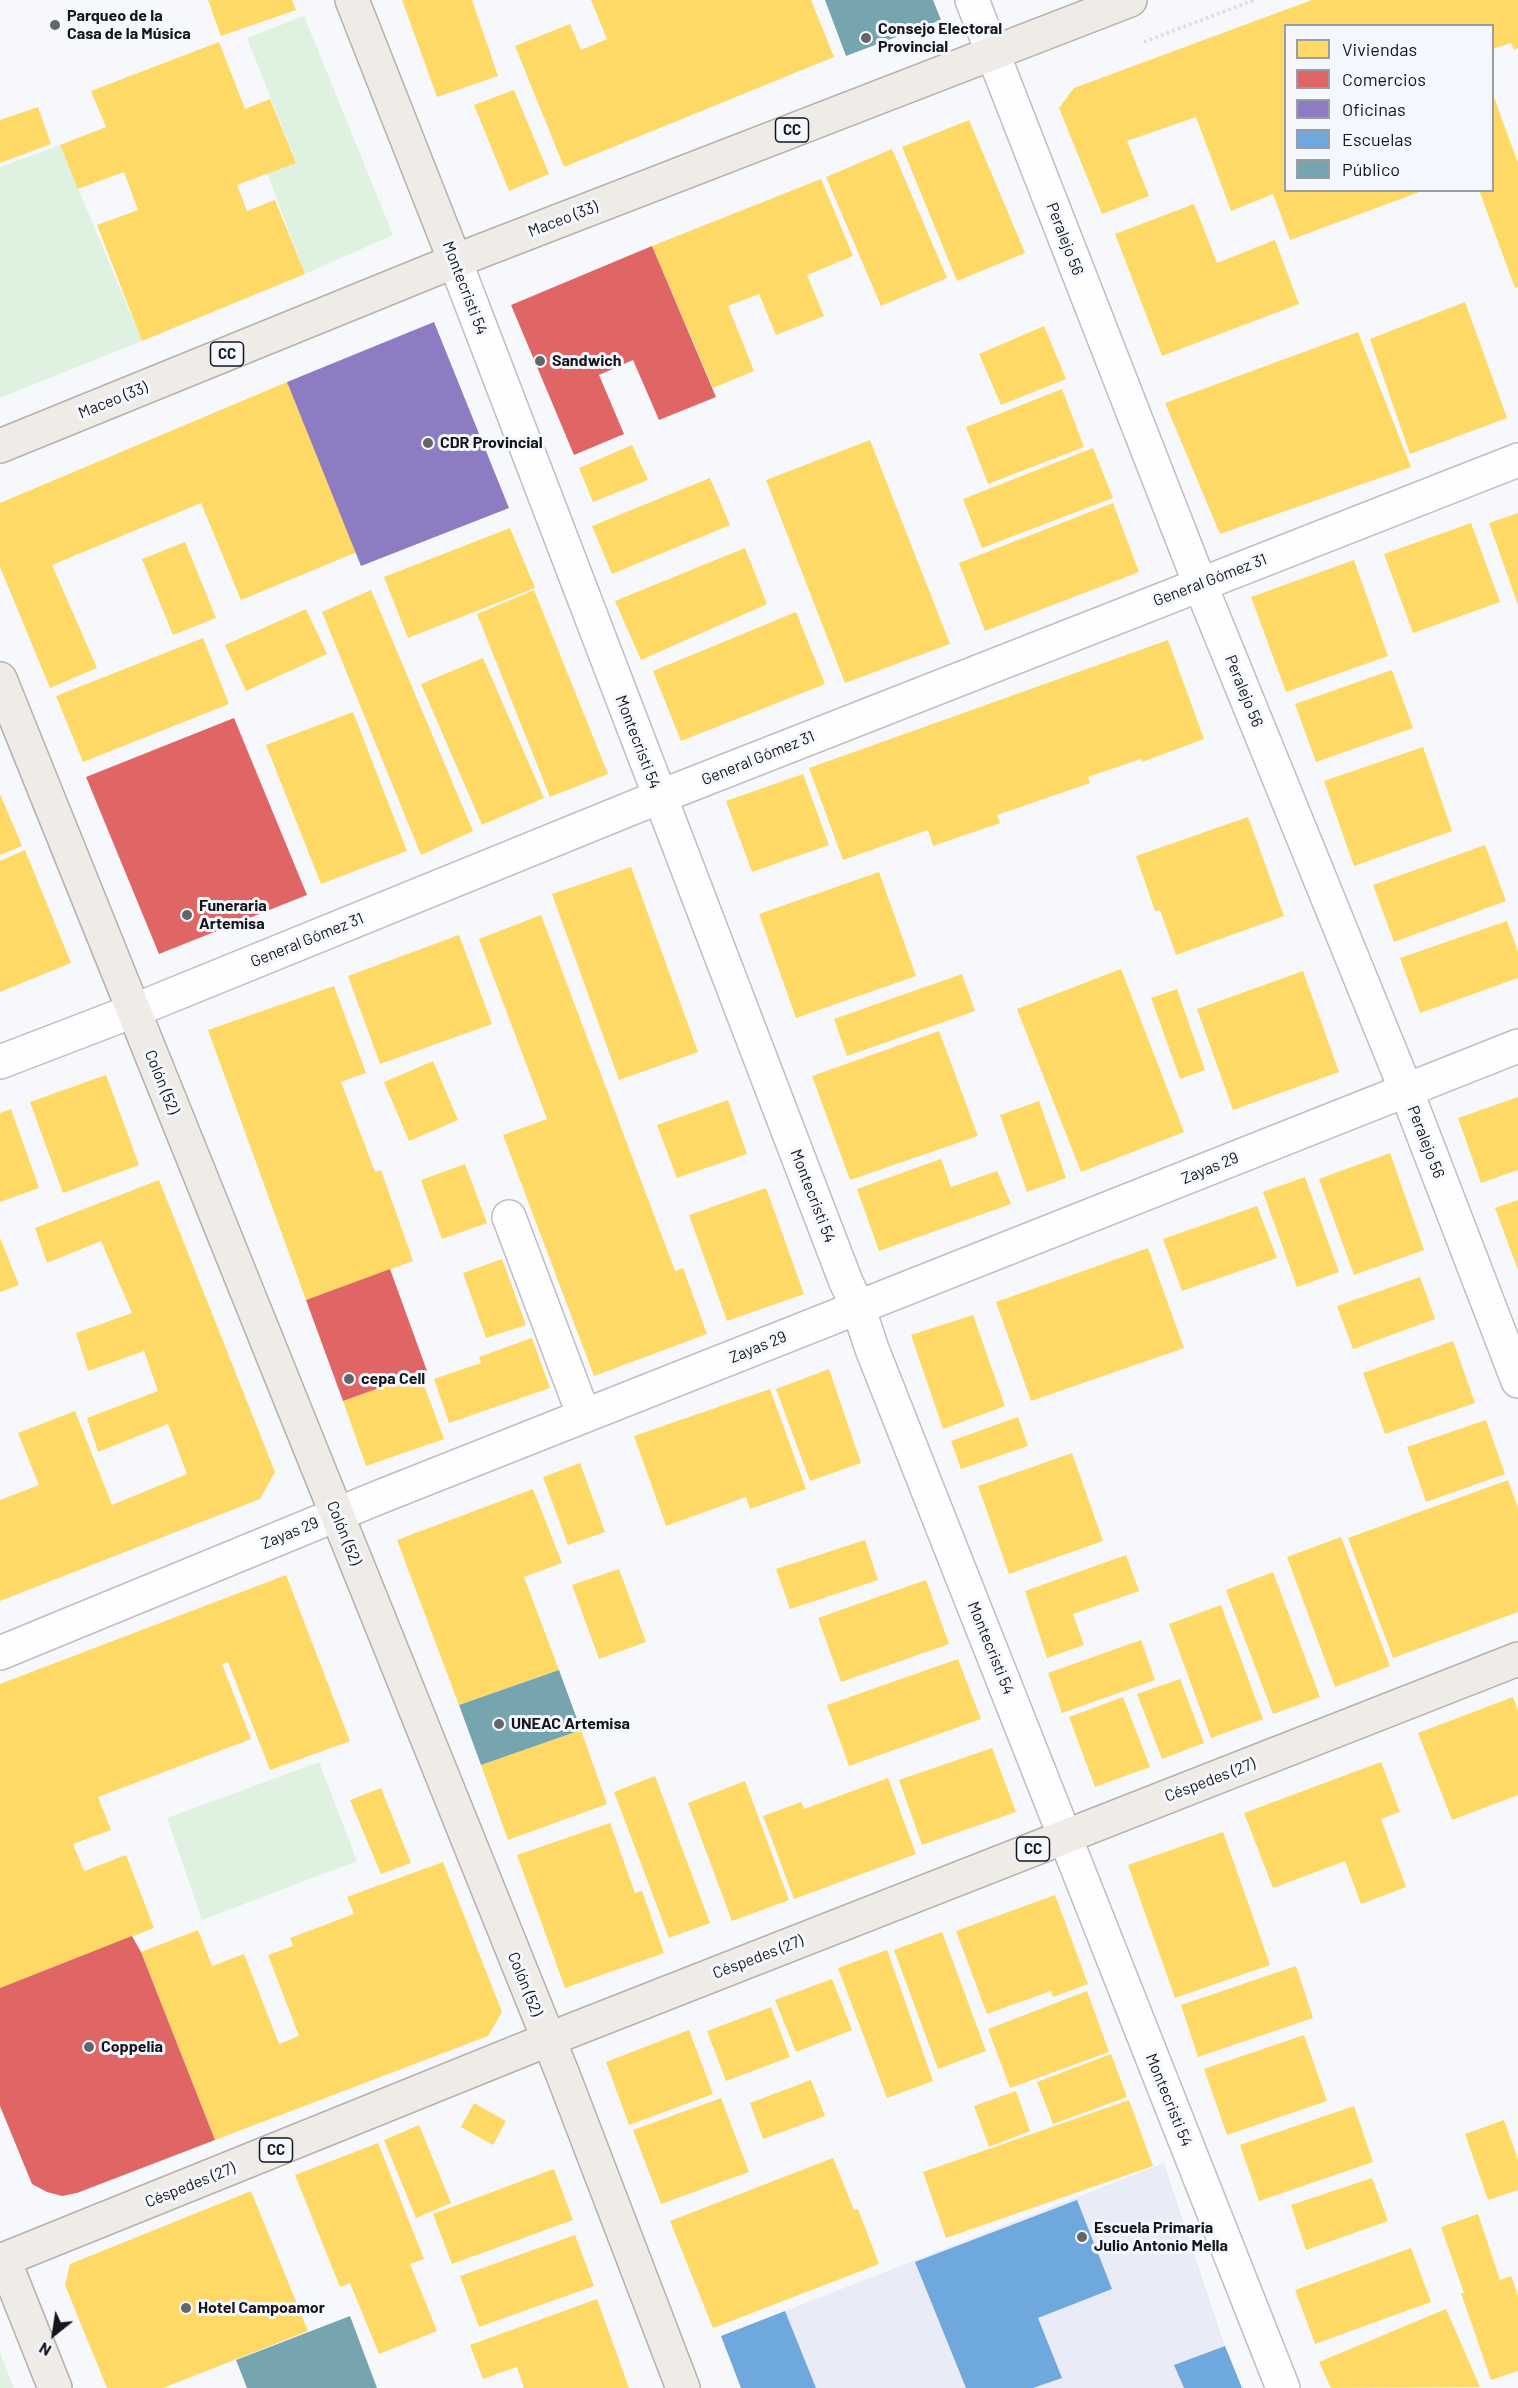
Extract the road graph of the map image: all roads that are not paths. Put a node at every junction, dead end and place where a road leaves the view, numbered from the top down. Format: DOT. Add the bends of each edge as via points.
graph roads {
  1 [pos="352,0"];
  2 [pos="972,0"];
  3 [pos="1130,0"];
  4 [pos="992,53"];
  5 [pos="455,261"];
  6 [pos="0,446"];
  7 [pos="1518,460"];
  8 [pos="1200,584"];
  9 [pos="0,680"];
  10 [pos="659,797"];
  11 [pos="133,1011"];
  12 [pos="1518,1046"];
  13 [pos="0,1062"];
  14 [pos="1406,1090"];
  15 [pos="509,1217"];
  16 [pos="858,1307"];
  17 [pos="1518,1381"];
  18 [pos="584,1416"];
  19 [pos="336,1514"];
  20 [pos="0,1653"];
  21 [pos="1518,1659"];
  22 [pos="1066,1836"];
  23 [pos="548,2040"];
  24 [pos="1,2256"];
  25 [pos="55,2388"];
  26 [pos="683,2388"];
  27 [pos="1283,2388"];
  1 -- 5 [label="main road, Montecristi 54"];
  2 -- 4 [label="street, Peralejo 56"];
  3 -- 4 [label="main road, Maceo (33) / CC"];
  4 -- 5 [label="main road, Maceo (33) / CC"];
  4 -- 8 [label="street, Peralejo 56"];
  5 -- 6 [label="main road, Maceo (33) / CC"];
  5 -- 10 [label="street, Montecristi 54"];
  7 -- 8 [label="street, General Gómez 31"];
  8 -- 10 [label="street, General Gómez 31"];
  8 -- 14 [label="street, Peralejo 56"];
  9 -- 11 [label="main road, Colón (52)"];
  10 -- 11 [label="street, General Gómez 31"];
  10 -- 16 [label="street, Montecristi 54"];
  11 -- 13 [label="street, General Gómez 31"];
  11 -- 19 [label="main road, Colón (52)"];
  12 -- 14 [label="street, Zayas 29"];
  14 -- 16 [label="street, Zayas 29"];
  14 -- 17 [label="street, Peralejo 56"];
  15 -- 18 [label="street"];
  16 -- 18 [label="street, Zayas 29"];
  16 -- 22 [label="street, Montecristi 54"];
  18 -- 19 [label="street, Zayas 29"];
  19 -- 20 [label="street, Zayas 29"];
  19 -- 23 [label="main road, Colón (52)"];
  21 -- 22 [label="main road, Céspedes (27) / CC"];
  22 -- 23 [label="main road, Céspedes (27) / CC"];
  22 -- 27 [label="street, Montecristi 54"];
  23 -- 24 [label="main road, Céspedes (27) / CC"];
  23 -- 26 [label="main road, Colón (52)"];
  24 -- 25 [label="main road"];
}
